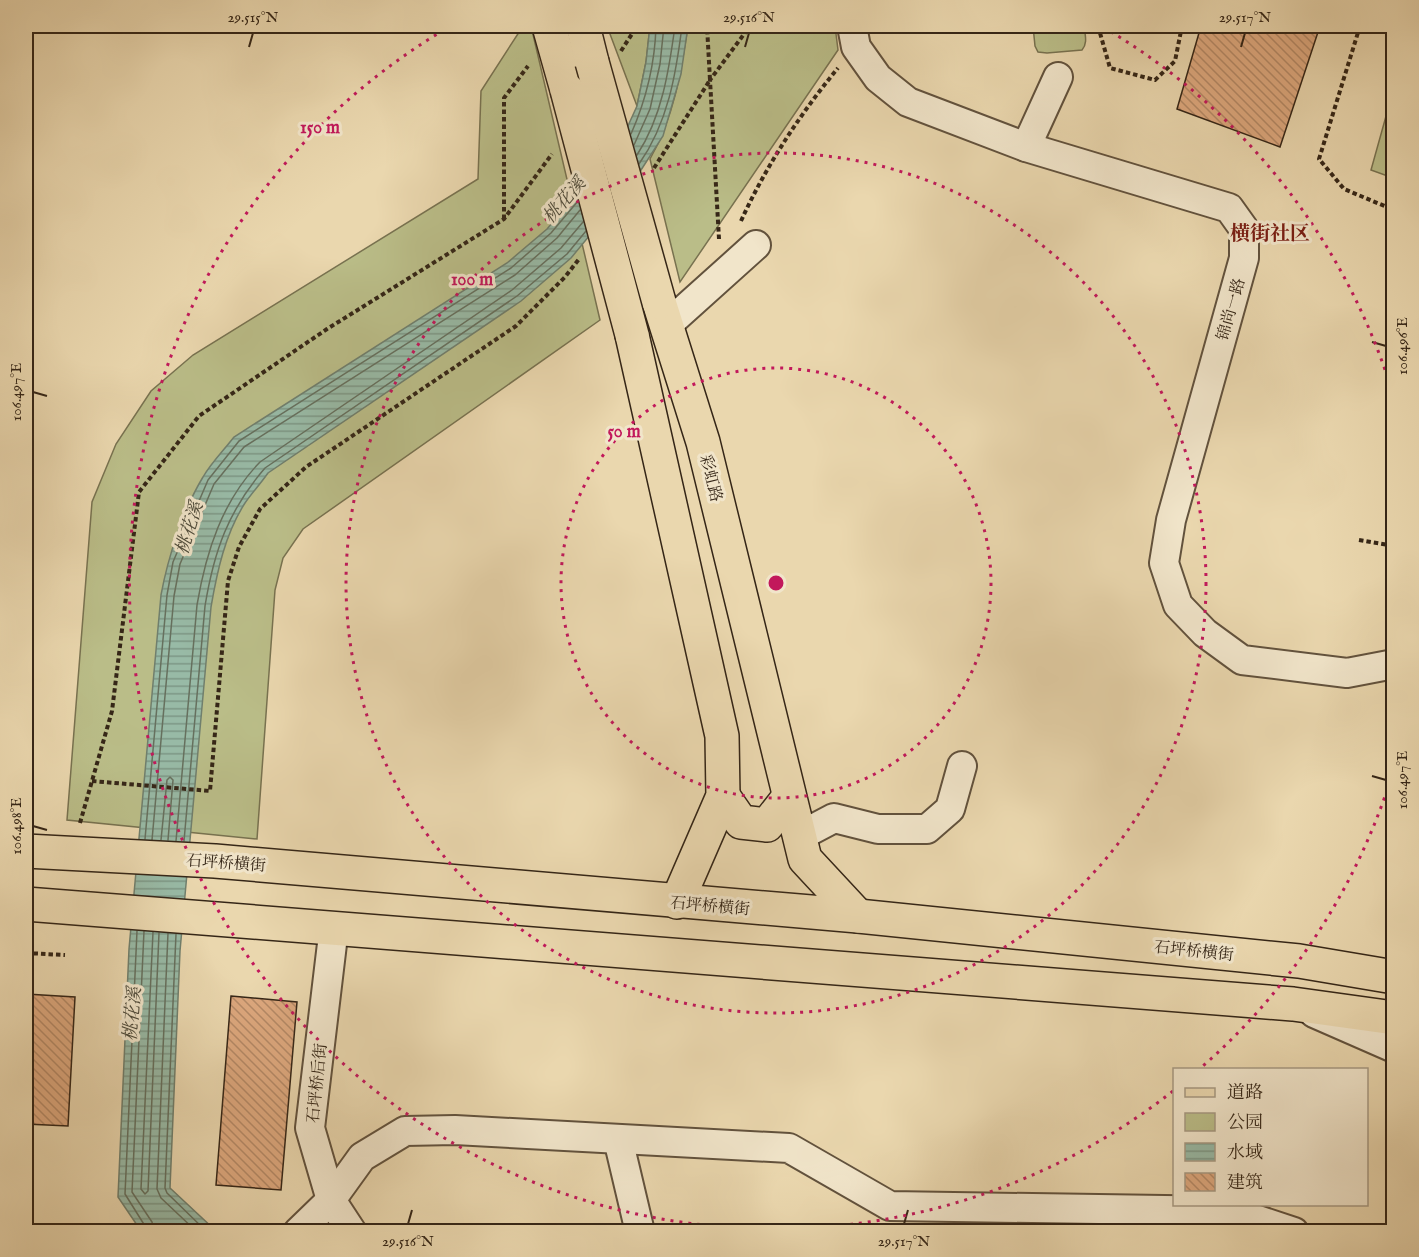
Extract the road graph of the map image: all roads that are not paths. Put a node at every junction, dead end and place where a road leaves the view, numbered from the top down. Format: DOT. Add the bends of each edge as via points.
graph roads {
  1 [pos="583,26"];
  2 [pos="551,30"];
  3 [pos="854,36"];
  4 [pos="1058,77"];
  5 [pos="1026,147"];
  6 [pos="756,245"];
  7 [pos="663,313"];
  8 [pos="703,442"];
  9 [pos="660,462"];
  10 [pos="1394,664"];
  11 [pos="962,766"];
  12 [pos="723,796"];
  13 [pos="789,796"];
  14 [pos="798,837"];
  15 [pos="26,851"];
  16 [pos="677,902"];
  17 [pos="26,904"];
  18 [pos="858,916"];
  19 [pos="334,927"];
  20 [pos="1299,960"];
  21 [pos="1394,960"];
  22 [pos="1394,977"];
  23 [pos="1293,1004"];
  24 [pos="1394,1018"];
  25 [pos="1394,1048"];
  26 [pos="618,1139"];
  27 [pos="325,1206"];
  28 [pos="1087,1220"];
  29 [pos="298,1232"];
  30 [pos="352,1232"];
  31 [pos="640,1232"];
  32 [pos="1294,1232"];
  1 -- 7 [label="main road, 彩虹路, bridge" via="605,58"];
  2 -- 9 [label="main road, bridge" via="632,335"];
  3 -- 5 [label="street, 锦尚一路" via="878,78 908,102"];
  4 -- 5 [label="street"];
  5 -- 10 [label="street, 锦尚一路" via="1229,208 1244,229 1244,258 1171,520 1164,563 1178,605 1205,633 1242,660 1347,673"];
  6 -- 7 [label="street" via="722,275"];
  7 -- 8 [label="main road, 彩虹路"];
  8 -- 9 [label="main road" via="686,436 675,439"];
  8 -- 13 [label="main road, 彩虹路"];
  9 -- 12 [label="main road" via="722,736"];
  11 -- 14 [label="street" via="950,809 927,828 878,829 834,818"];
  12 -- 13 [label="main road" via="741,822 767,825"];
  12 -- 16 [label="main road"];
  13 -- 14 [label="main road, 彩虹路"];
  14 -- 18 [label="main road, 彩虹路" via="805,860"];
  15 -- 16 [label="main road, 石坪桥横街" via="215,861"];
  16 -- 18 [label="main road, 石坪桥横街"];
  17 -- 19 [label="main road"];
  18 -- 20 [label="main road, 石坪桥横街"];
  19 -- 23 [label="main road"];
  19 -- 27 [label="street, 石坪桥后街" via="310,1128"];
  20 -- 21 [label="street"];
  20 -- 22 [label="main road, 石坪桥横街"];
  23 -- 24 [label="main road"];
  23 -- 25 [label="street"];
  26 -- 27 [label="street" via="405,1131 362,1157"];
  26 -- 28 [label="street" via="789,1148 890,1206"];
  26 -- 31 [label="street"];
  27 -- 29 [label="street"];
  27 -- 30 [label="street, 石坪桥后街"];
  28 -- 32 [label="street" via="1231,1211"];
}
